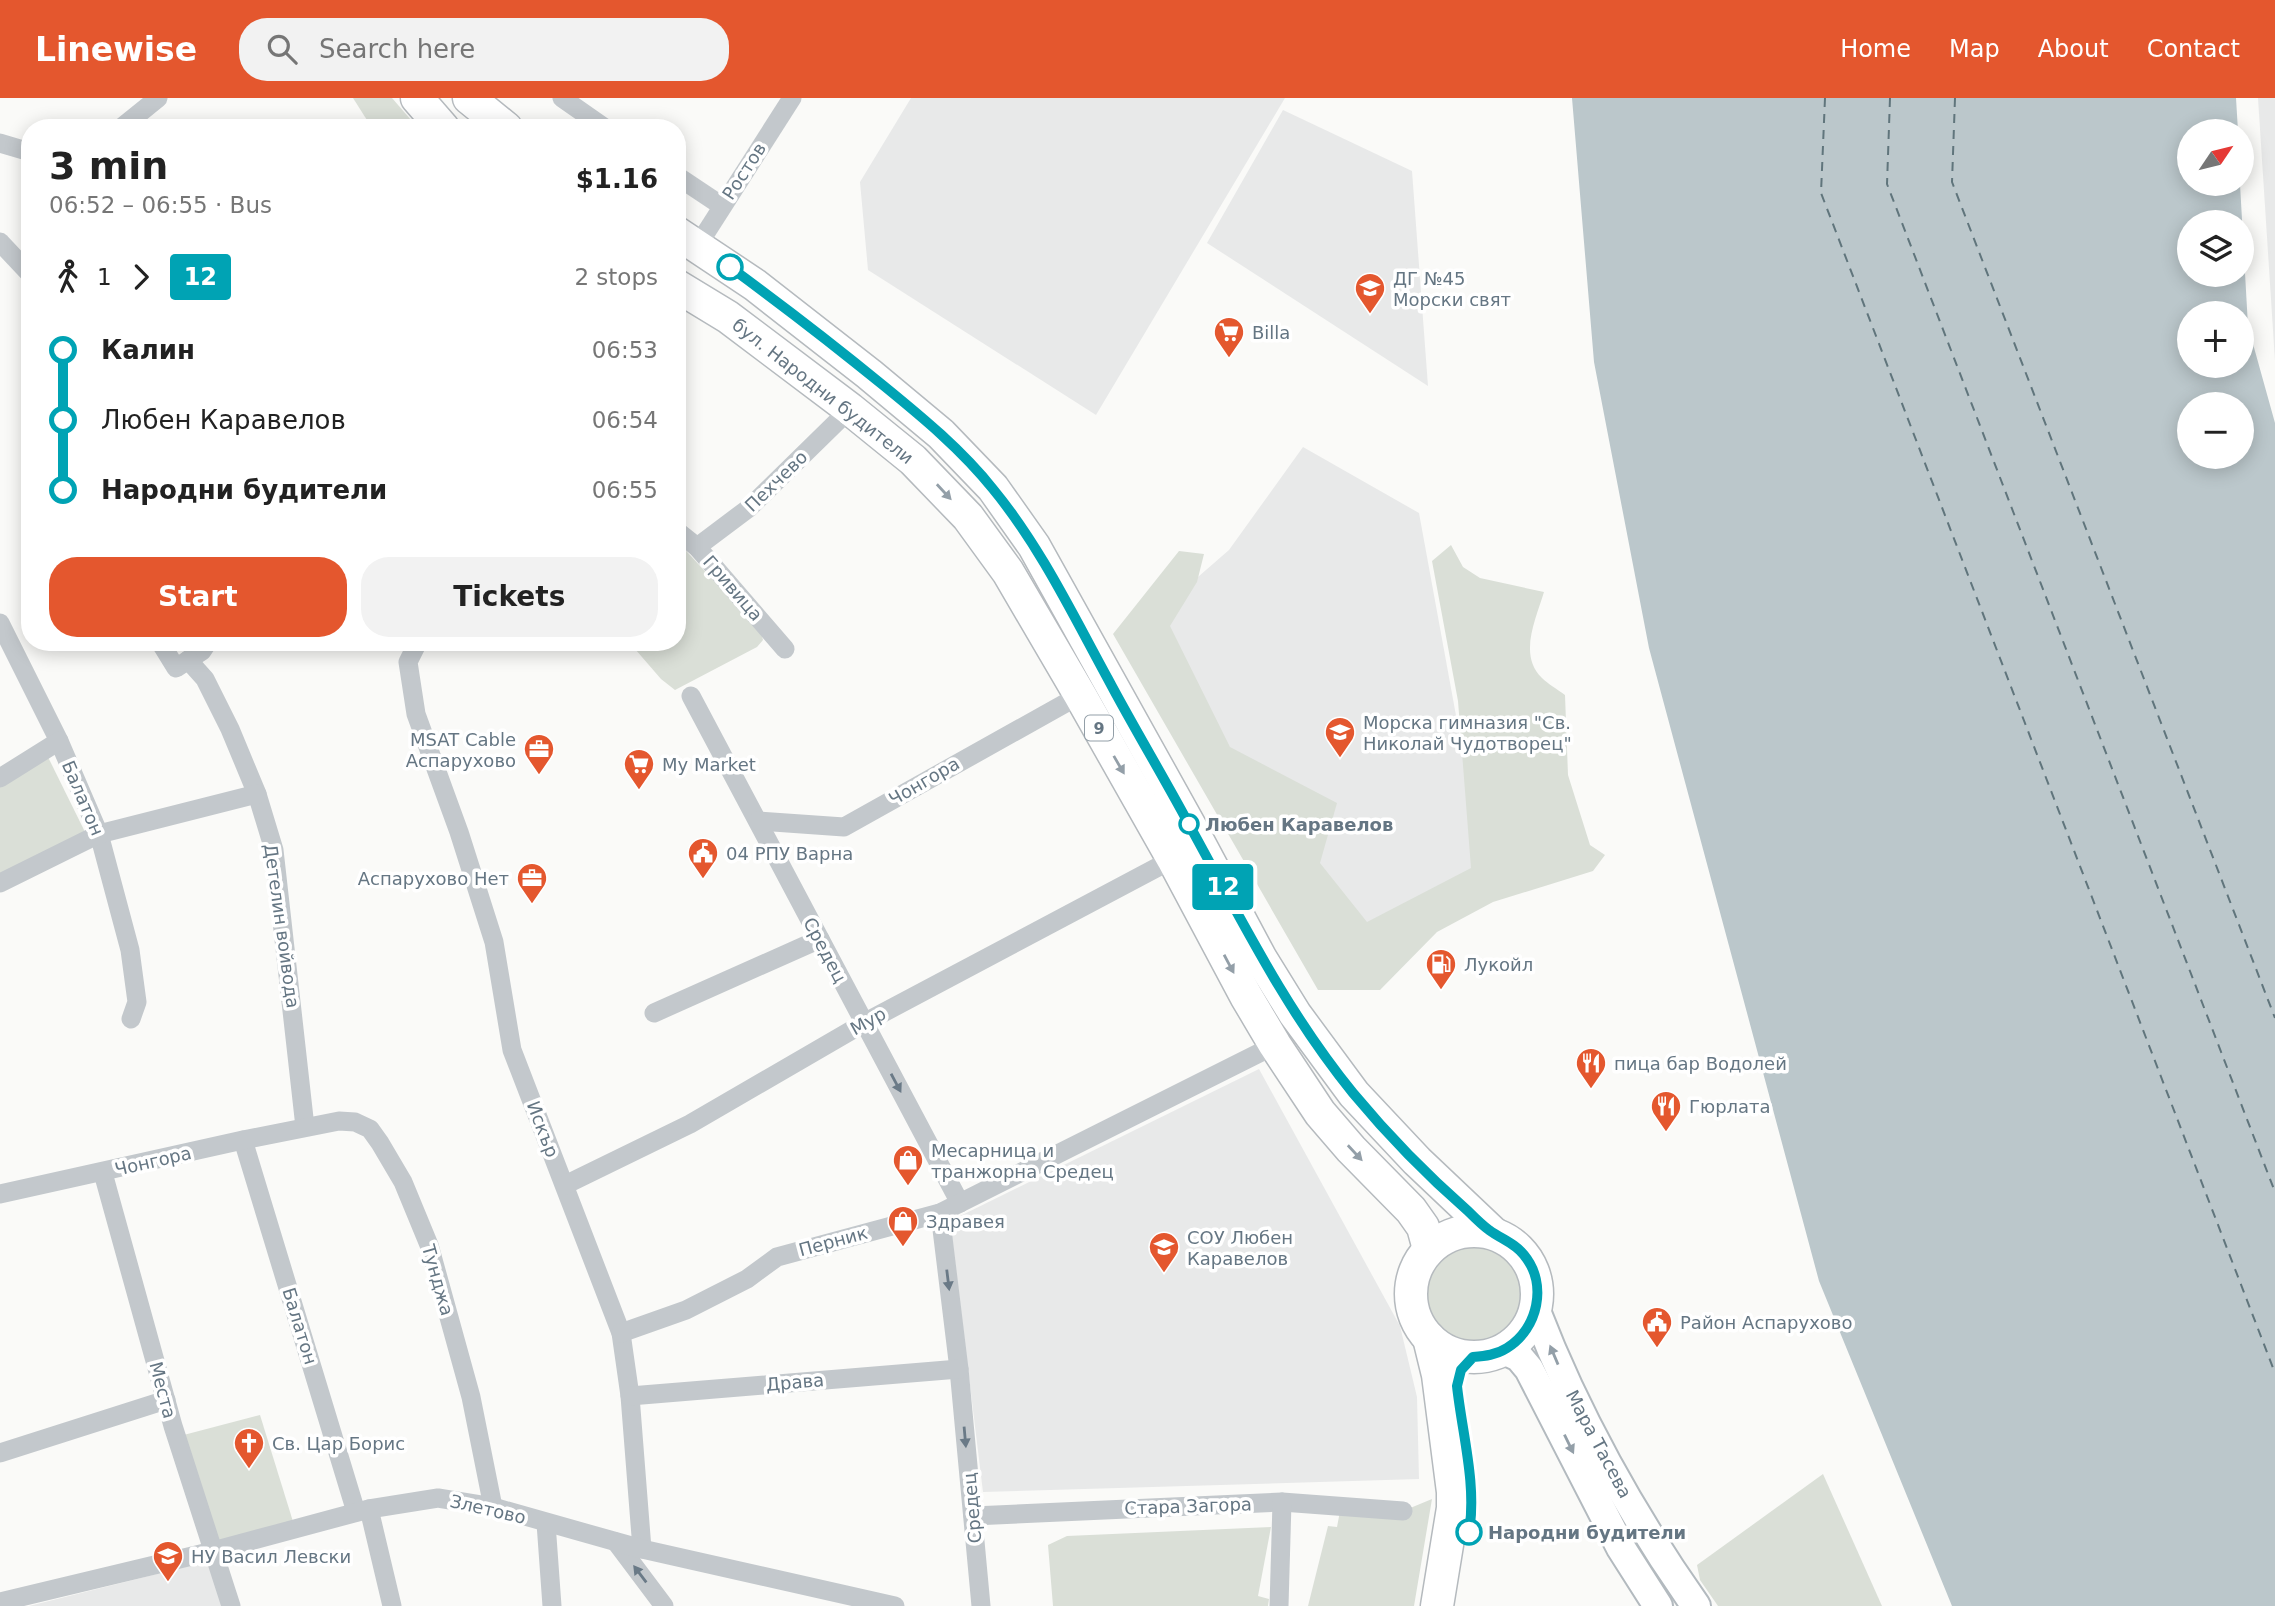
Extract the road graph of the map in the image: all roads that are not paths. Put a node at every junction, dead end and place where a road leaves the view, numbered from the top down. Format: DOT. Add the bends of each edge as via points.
graph roads {
  1 [pos="158,98"];
  2 [pos="417,98"];
  3 [pos="469,98"];
  4 [pos="562,98"];
  5 [pos="792,98"];
  6 [pos="132,119"];
  7 [pos="435,119"];
  8 [pos="495,119"];
  9 [pos="592,119"];
  10 [pos="0,143"];
  11 [pos="21,149"];
  12 [pos="686,182"];
  13 [pos="722,205"];
  14 [pos="687,239"];
  15 [pos="0,242"];
  16 [pos="21,264"];
  17 [pos="686,291"];
  18 [pos="850,409"];
  19 [pos="686,538"];
  20 [pos="697,547"];
  21 [pos="0,624"];
  22 [pos="785,649"];
  23 [pos="169,651"];
  24 [pos="202,651"];
  25 [pos="414,651"];
  26 [pos="182,664"];
  27 [pos="1080,695"];
  28 [pos="691,696"];
  29 [pos="59,741"];
  30 [pos="0,778"];
  31 [pos="257,794"];
  32 [pos="758,821"];
  33 [pos="99,834"];
  34 [pos="1173,859"];
  35 [pos="0,883"];
  36 [pos="820,939"];
  37 [pos="654,1013"];
  38 [pos="131,1019"];
  39 [pos="864,1023"];
  40 [pos="1275,1045"];
  41 [pos="305,1128"];
  42 [pos="243,1140"];
  43 [pos="103,1172"];
  44 [pos="565,1185"];
  45 [pos="0,1194"];
  46 [pos="960,1203"];
  47 [pos="940,1213"];
  48 [pos="1493,1233"];
  49 [pos="1429,1249"];
  50 [pos="1536,1311"];
  51 [pos="621,1333"];
  52 [pos="1429,1338"];
  53 [pos="1504,1350"];
  54 [pos="1473,1357"];
  55 [pos="959,1369"];
  56 [pos="631,1396"];
  57 [pos="166,1400"];
  58 [pos="0,1453"];
  59 [pos="1282,1502"];
  60 [pos="493,1507"];
  61 [pos="363,1510"];
  62 [pos="1404,1511"];
  63 [pos="972,1516"];
  64 [pos="546,1523"];
  65 [pos="617,1542"];
  66 [pos="642,1549"];
  67 [pos="213,1551"];
  68 [pos="0,1602"];
  69 [pos="231,1606"];
  70 [pos="392,1606"];
  71 [pos="552,1606"];
  72 [pos="664,1606"];
  73 [pos="895,1606"];
  74 [pos="981,1606"];
  75 [pos="1279,1606"];
  76 [pos="1437,1606"];
  77 [pos="1457,1606"];
  78 [pos="1658,1606"];
  79 [pos="1696,1606"];
  1 -- 6 [label="street"];
  2 -- 7 [label="main road"];
  3 -- 8 [label="main road"];
  4 -- 9 [label="street"];
  5 -- 13 [label="street, Ростов"];
  10 -- 11 [label="street"];
  12 -- 13 [label="street"];
  13 -- 14 [label="street, Ростов"];
  14 -- 48 [label="main road, 9" via="755,285 880,382 941,434 993,488 1034,546 1295,1014 1354,1094"];
  15 -- 16 [label="street"];
  17 -- 18 [label="main road, бул. Народни будители / 9" via="728,317"];
  18 -- 20 [label="street, Пехчево" via="749,508"];
  18 -- 27 [label="main road, бул. Народни будители / 9, one-way" via="913,460 968,517 1008,572"];
  19 -- 20 [label="street, Гривица"];
  20 -- 22 [label="street, Гривица"];
  21 -- 29 [label="street, Балатон"];
  23 -- 26 [label="street, Детелин войвода"];
  24 -- 26 [label="street"];
  25 -- 44 [label="street, Искър" via="408,662 416,714 494,942 512,1050"];
  26 -- 31 [label="street, Детелин войвода" via="205,679"];
  27 -- 32 [label="street, Чонгора" via="844,827"];
  27 -- 34 [label="main road, бул. Народни будители / 9, one-way"];
  28 -- 32 [label="street, Средец"];
  29 -- 30 [label="street"];
  29 -- 33 [label="street, Балатон"];
  31 -- 33 [label="street"];
  31 -- 41 [label="street, Детелин войвода" via="280,884"];
  32 -- 36 [label="street, Средец"];
  33 -- 35 [label="street"];
  33 -- 38 [label="street, Балатон" via="130,950 137,1002"];
  34 -- 39 [label="street, Мур"];
  34 -- 40 [label="main road, бул. Народни будители / 9, one-way"];
  36 -- 37 [label="street"];
  36 -- 39 [label="street, Средец"];
  39 -- 44 [label="street, Мур" via="690,1124"];
  39 -- 46 [label="street, Средец, one-way"];
  40 -- 46 [label="street, Перник"];
  40 -- 49 [label="main road, бул. Народни будители / 9, one-way" via="1320,1113 1411,1210 1423,1227"];
  41 -- 42 [label="street, Чонгора"];
  41 -- 60 [label="street, Тунджа" via="339,1121 370,1129 404,1182 429,1245 464,1371"];
  42 -- 43 [label="street, Чонгора"];
  42 -- 61 [label="street, Балатон"];
  43 -- 45 [label="street, Чонгора"];
  43 -- 57 [label="street, Места"];
  44 -- 51 [label="street, Искър"];
  46 -- 47 [label="street, Перник"];
  47 -- 51 [label="street, Перник" via="777,1257 747,1279 686,1310"];
  47 -- 55 [label="street, Средец, one-way"];
  48 -- 49 [label="main road" via="1458,1232"];
  48 -- 50 [label="main road, 9" via="1515,1245 1531,1266 1538,1291"];
  49 -- 52 [label="main road" via="1416,1270 1411,1294 1416,1318"];
  50 -- 53 [label="main road" via="1528,1329"];
  79 -- 50 [label="main road, Мара Тасева, one-way" via="1649,1537 1555,1361"];
  51 -- 56 [label="street, Искър"];
  52 -- 54 [label="main road" via="1449,1352"];
  52 -- 76 [label="main road" via="1453,1492"];
  53 -- 54 [label="main road"];
  53 -- 78 [label="main road, Мара Тасева, one-way" via="1519,1357 1529,1369 1621,1548"];
  54 -- 77 [label="main road" via="1461,1370 1457,1386 1473,1511"];
  55 -- 56 [label="street, Драва"];
  55 -- 63 [label="street, Средец, one-way"];
  56 -- 66 [label="street, Искър"];
  57 -- 58 [label="street"];
  57 -- 67 [label="street, Места"];
  59 -- 62 [label="street, Стара Загора"];
  59 -- 63 [label="street, Стара Загора"];
  59 -- 75 [label="street"];
  60 -- 61 [label="street, Злетово" via="438,1498"];
  60 -- 64 [label="street, Злетово"];
  61 -- 67 [label="street, Злетово"];
  61 -- 70 [label="street, Балатон"];
  63 -- 74 [label="street, Средец"];
  64 -- 65 [label="street, Злетово"];
  64 -- 71 [label="street"];
  65 -- 66 [label="street, Злетово"];
  72 -- 65 [label="street, one-way"];
  66 -- 73 [label="street, Злетово"];
  67 -- 68 [label="street, Злетово"];
  67 -- 69 [label="street, Места"];
}
